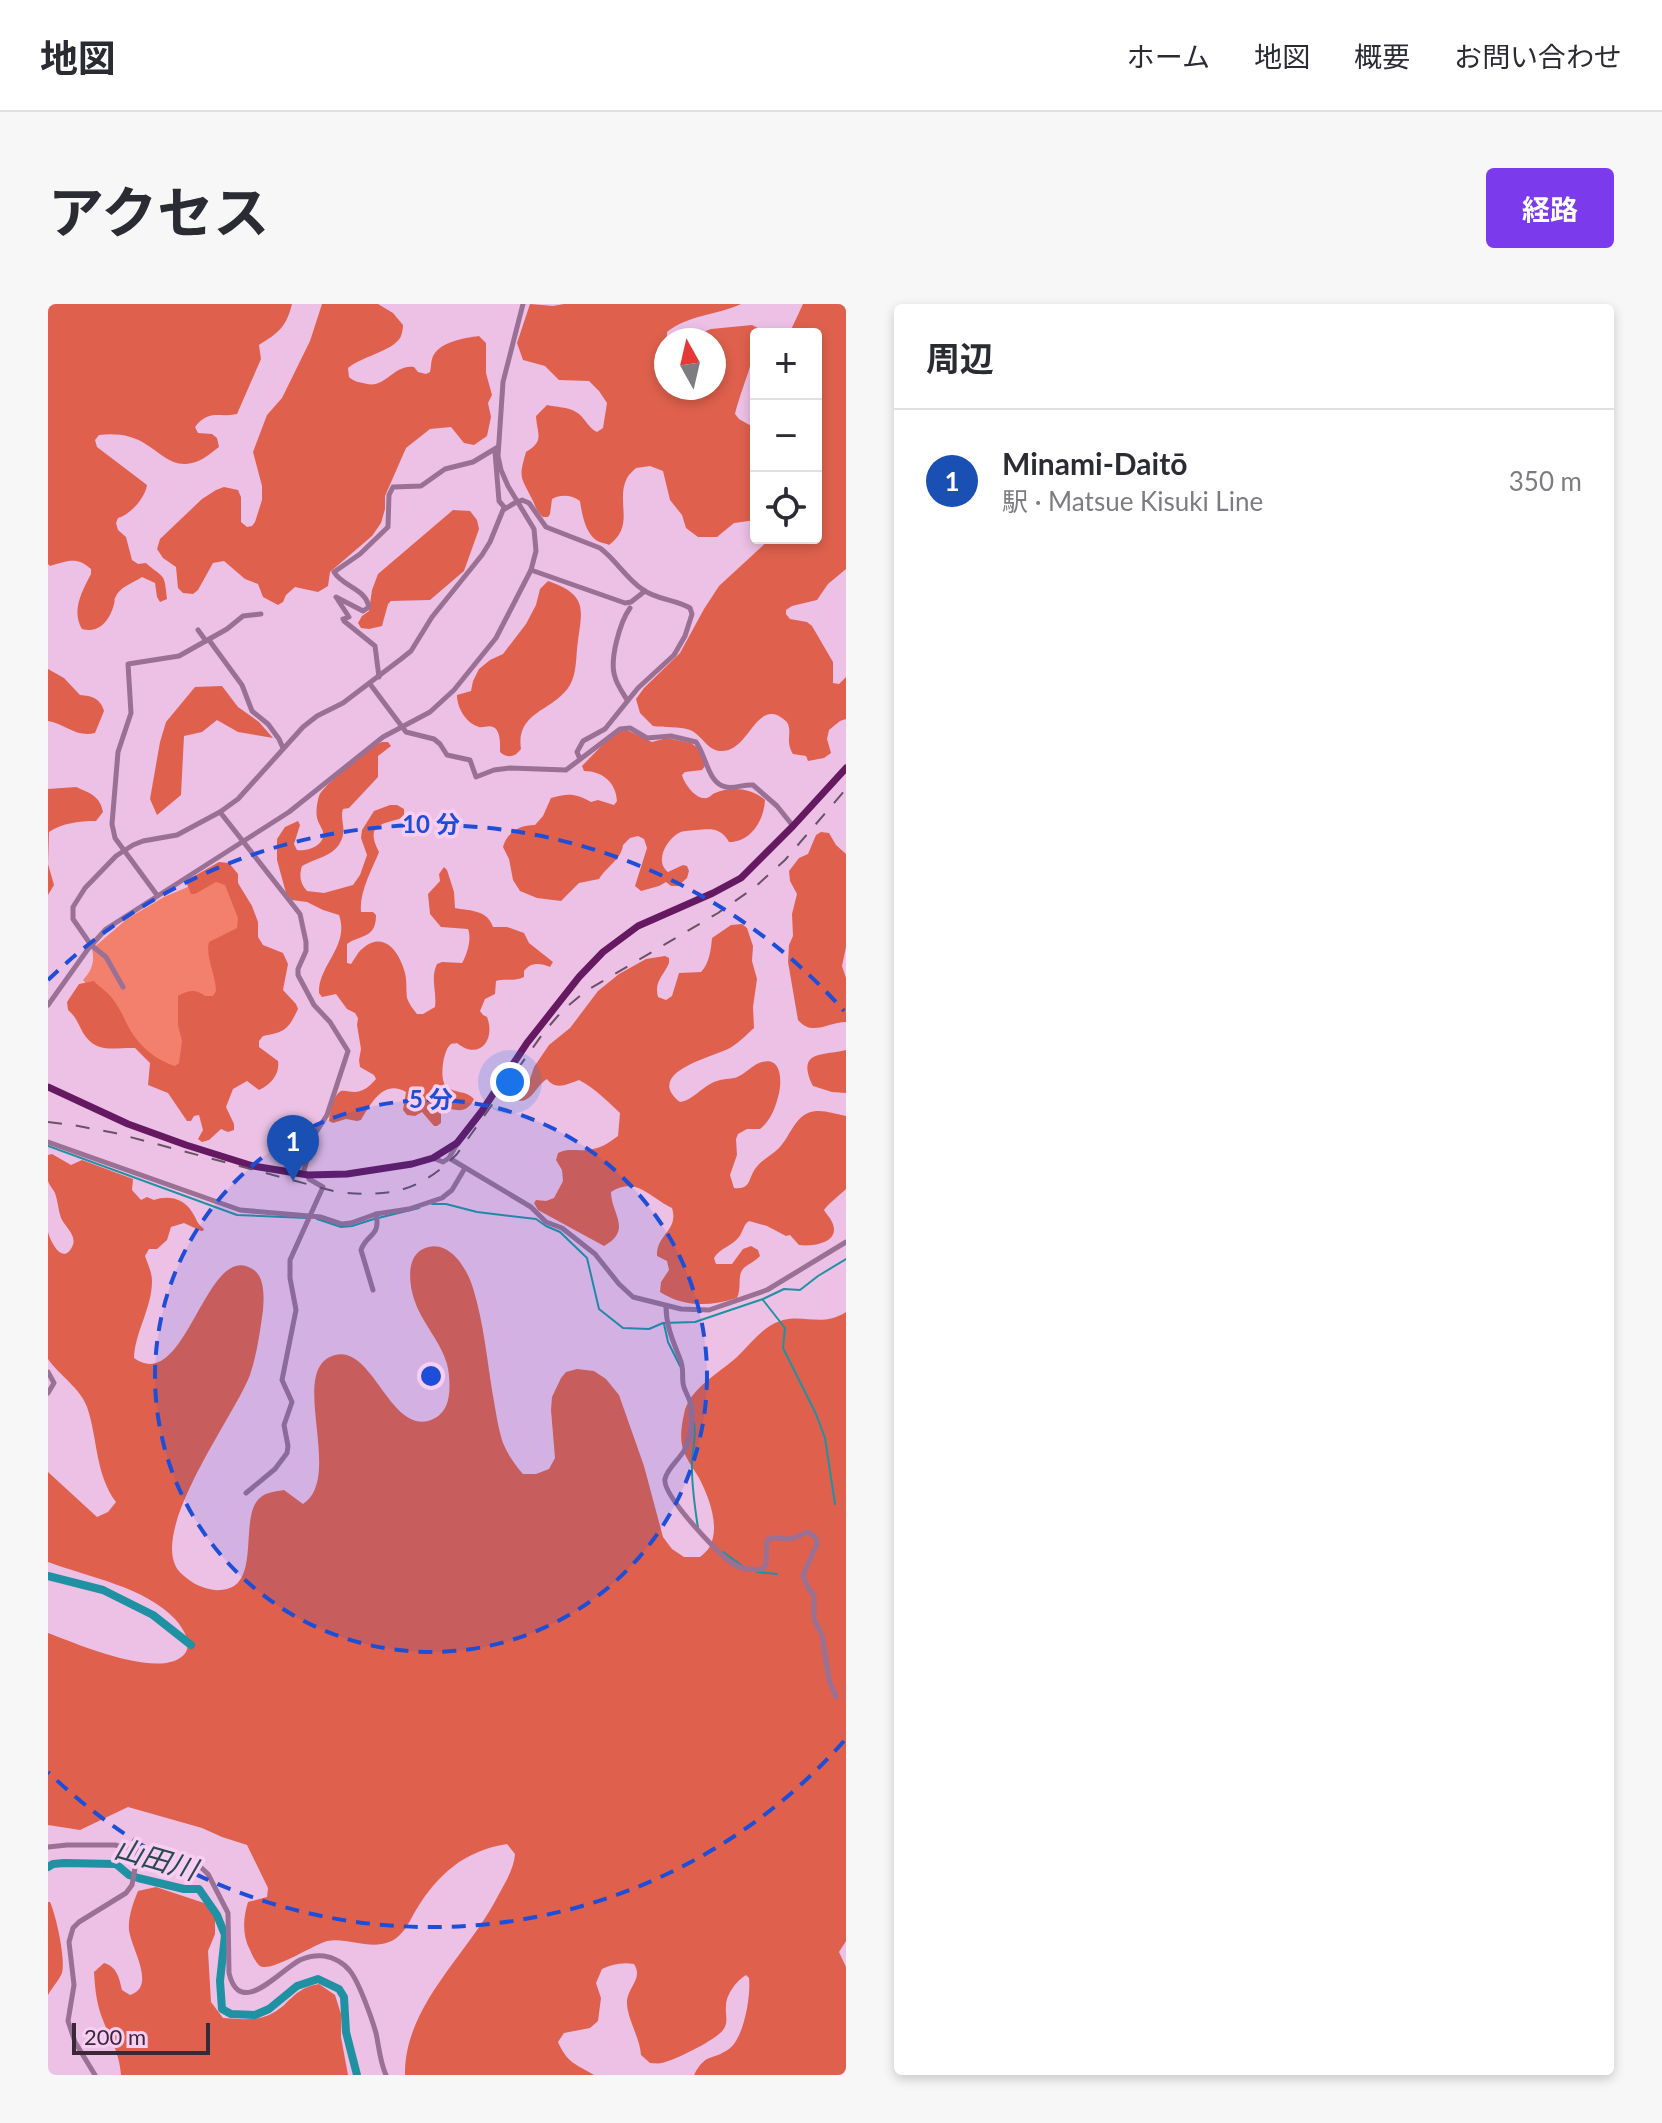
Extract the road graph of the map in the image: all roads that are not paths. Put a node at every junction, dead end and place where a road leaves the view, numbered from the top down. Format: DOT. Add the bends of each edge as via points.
graph roads {
  1 [pos="523,304"];
  2 [pos="496,448"];
  3 [pos="518,502"];
  4 [pos="505,508"];
  5 [pos="531,570"];
  6 [pos="645,591"];
  7 [pos="630,608"];
  8 [pos="261,614"];
  9 [pos="198,630"];
  10 [pos="207,640"];
  11 [pos="379,677"];
  12 [pos="370,684"];
  13 [pos="627,700"];
  14 [pos="403,727"];
  15 [pos="283,749"];
  16 [pos="580,759"];
  17 [pos="846,768"];
  18 [pos="220,812"];
  19 [pos="793,826"];
  20 [pos="242,841"];
  21 [pos="124,850"];
  22 [pos="157,895"];
  23 [pos="91,945"];
  24 [pos="123,987"];
  25 [pos="48,1005"];
  26 [pos="48,1087"];
  27 [pos="48,1142"];
  28 [pos="457,1143"];
  29 [pos="433,1158"];
  30 [pos="449,1158"];
  31 [pos="465,1168"];
  32 [pos="305,1175"];
  33 [pos="377,1216"];
  34 [pos="309,1218"];
  35 [pos="846,1242"];
  36 [pos="373,1290"];
  37 [pos="666,1306"];
  38 [pos="48,1372"];
  39 [pos="48,1393"];
  40 [pos="246,1493"];
  41 [pos="836,1697"];
  42 [pos="48,1847"];
  43 [pos="138,1851"];
  44 [pos="95,2075"];
  45 [pos="386,2075"];
  1 -- 2 [label="street" via="503,382"];
  2 -- 3 [label="street"];
  2 -- 4 [label="street" via="499,501"];
  2 -- 11 [label="street" via="473,462 445,469 421,486 393,487 388,527 334,572 367,599 363,611 336,597 349,616 344,621 375,646"];
  3 -- 4 [label="street"];
  3 -- 5 [label="street" via="536,536"];
  3 -- 6 [label="street" via="529,503 546,527 600,548"];
  4 -- 11 [label="street" via="482,555 411,651"];
  5 -- 6 [label="street" via="625,603"];
  5 -- 14 [label="street" via="496,638 454,690"];
  6 -- 13 [label="street" via="684,604 692,614 674,655"];
  7 -- 13 [label="street" via="613,665"];
  8 -- 10 [label="street" via="243,616"];
  9 -- 10 [label="street"];
  10 -- 15 [label="street"];
  10 -- 21 [label="street" via="179,656 128,664 131,713 118,752 112,824"];
  11 -- 12 [label="street"];
  12 -- 14 [label="street"];
  12 -- 15 [label="street" via="317,716"];
  13 -- 16 [label="street" via="605,729 583,741 577,752"];
  14 -- 16 [label="street" via="437,741 447,755 470,760 476,777 510,768 566,770"];
  14 -- 20 [label="street"];
  15 -- 18 [label="street"];
  16 -- 19 [label="street" via="623,728 647,738 692,740 719,784 753,785"];
  17 -- 19 [label="main road"];
  18 -- 20 [label="street"];
  18 -- 21 [label="street" via="177,835"];
  19 -- 28 [label="main road" via="741,878 638,926 603,952 527,1043"];
  20 -- 22 [label="street"];
  20 -- 32 [label="street" via="300,914 306,951 298,975 348,1051 327,1115 313,1137"];
  21 -- 22 [label="street"];
  21 -- 23 [label="street" via="73,907 73,919"];
  22 -- 23 [label="street"];
  23 -- 24 [label="street" via="106,957"];
  23 -- 25 [label="street"];
  26 -- 32 [label="main road" via="186,1145"];
  27 -- 34 [label="street" via="240,1210"];
  28 -- 29 [label="main road"];
  28 -- 30 [label="street"];
  29 -- 30 [label="street"];
  29 -- 32 [label="main road" via="380,1170"];
  30 -- 31 [label="street"];
  31 -- 33 [label="street" via="446,1196"];
  31 -- 37 [label="street" via="562,1228 595,1254 633,1297"];
  32 -- 34 [label="street" via="323,1186"];
  33 -- 34 [label="street" via="342,1224"];
  33 -- 36 [label="street" via="376,1232 361,1250"];
  34 -- 40 [label="street" via="290,1260 296,1310 282,1376 292,1402 284,1425 287,1453"];
  35 -- 37 [label="street" via="758,1293 709,1310"];
  37 -- 41 [label="street" via="692,1411 686,1447 664,1481 666,1488 703,1537 741,1567 763,1569 767,1540 772,1538 791,1539 808,1532 816,1538 803,1575 814,1595 814,1619"];
  38 -- 39 [label="street" via="54,1383"];
  42 -- 43 [label="street" via="115,1845"];
  43 -- 44 [label="street" via="130,1889 79,1922 69,1942 74,1985 68,2021"];
  43 -- 45 [label="street" via="186,1858 208,1874 228,1913 229,1973 237,1990 258,1990 309,1957 329,1957 349,1969 376,2033"];
}
